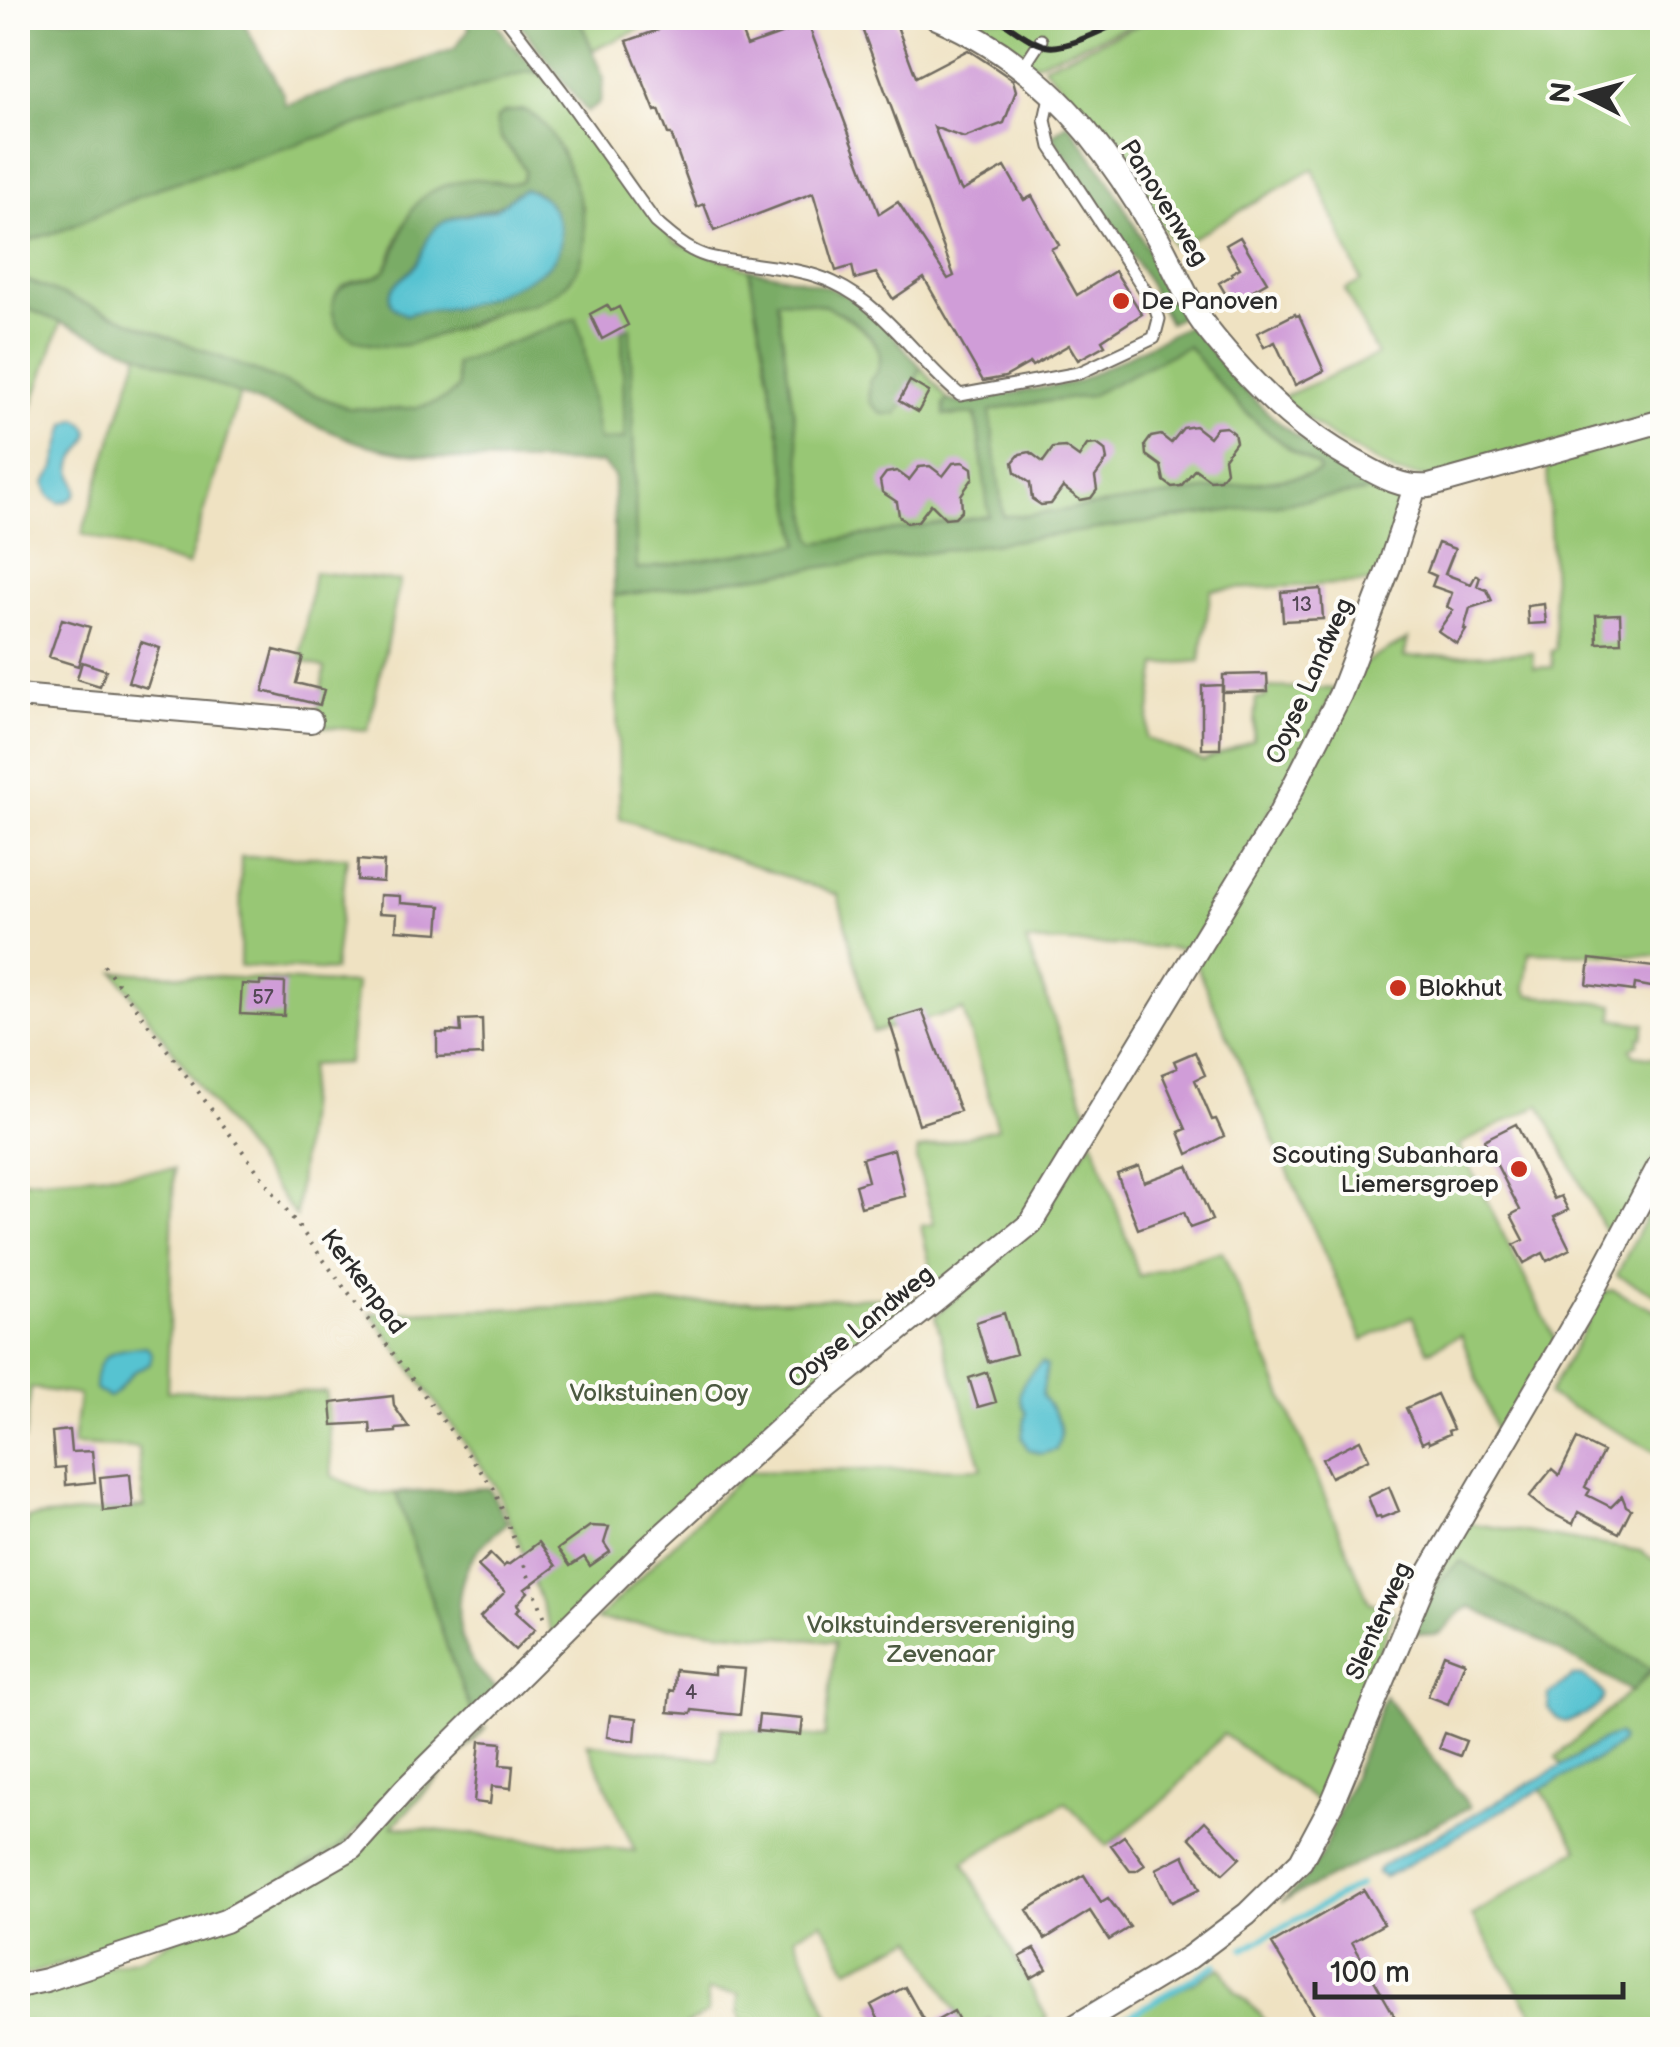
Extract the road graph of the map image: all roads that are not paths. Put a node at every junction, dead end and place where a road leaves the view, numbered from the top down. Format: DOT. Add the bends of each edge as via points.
graph roads {
  1 [pos="506,18"];
  2 [pos="937,18"];
  3 [pos="1041,40"];
  4 [pos="1022,68"];
  5 [pos="1051,92"];
  6 [pos="1662,420"];
  7 [pos="1415,487"];
  8 [pos="18,696"];
  9 [pos="311,720"];
  10 [pos="1662,1160"];
  11 [pos="18,1986"];
  12 [pos="1069,2030"];
  1 -- 5 [label="lane" via="655,222 674,238 719,260 834,282 873,308 960,396 1079,373 1154,338 1154,304 1051,146 1044,120"];
  2 -- 4 [label="street, Panovenweg" via="976,35"];
  3 -- 4 [label="lane"];
  4 -- 5 [label="street, Panovenweg"];
  5 -- 7 [label="street, Panovenweg" via="1125,186 1198,315 1266,397 1319,441"];
  6 -- 7 [label="street"];
  7 -- 11 [label="street, Ooyse Landweg" via="1340,695 1287,800 1031,1223 645,1550 352,1848 225,1920"];
  8 -- 9 [label="street"];
  10 -- 12 [label="street, Slenterweg" via="1427,1576 1332,1803 1301,1860 1247,1914 1190,1957"];
}
